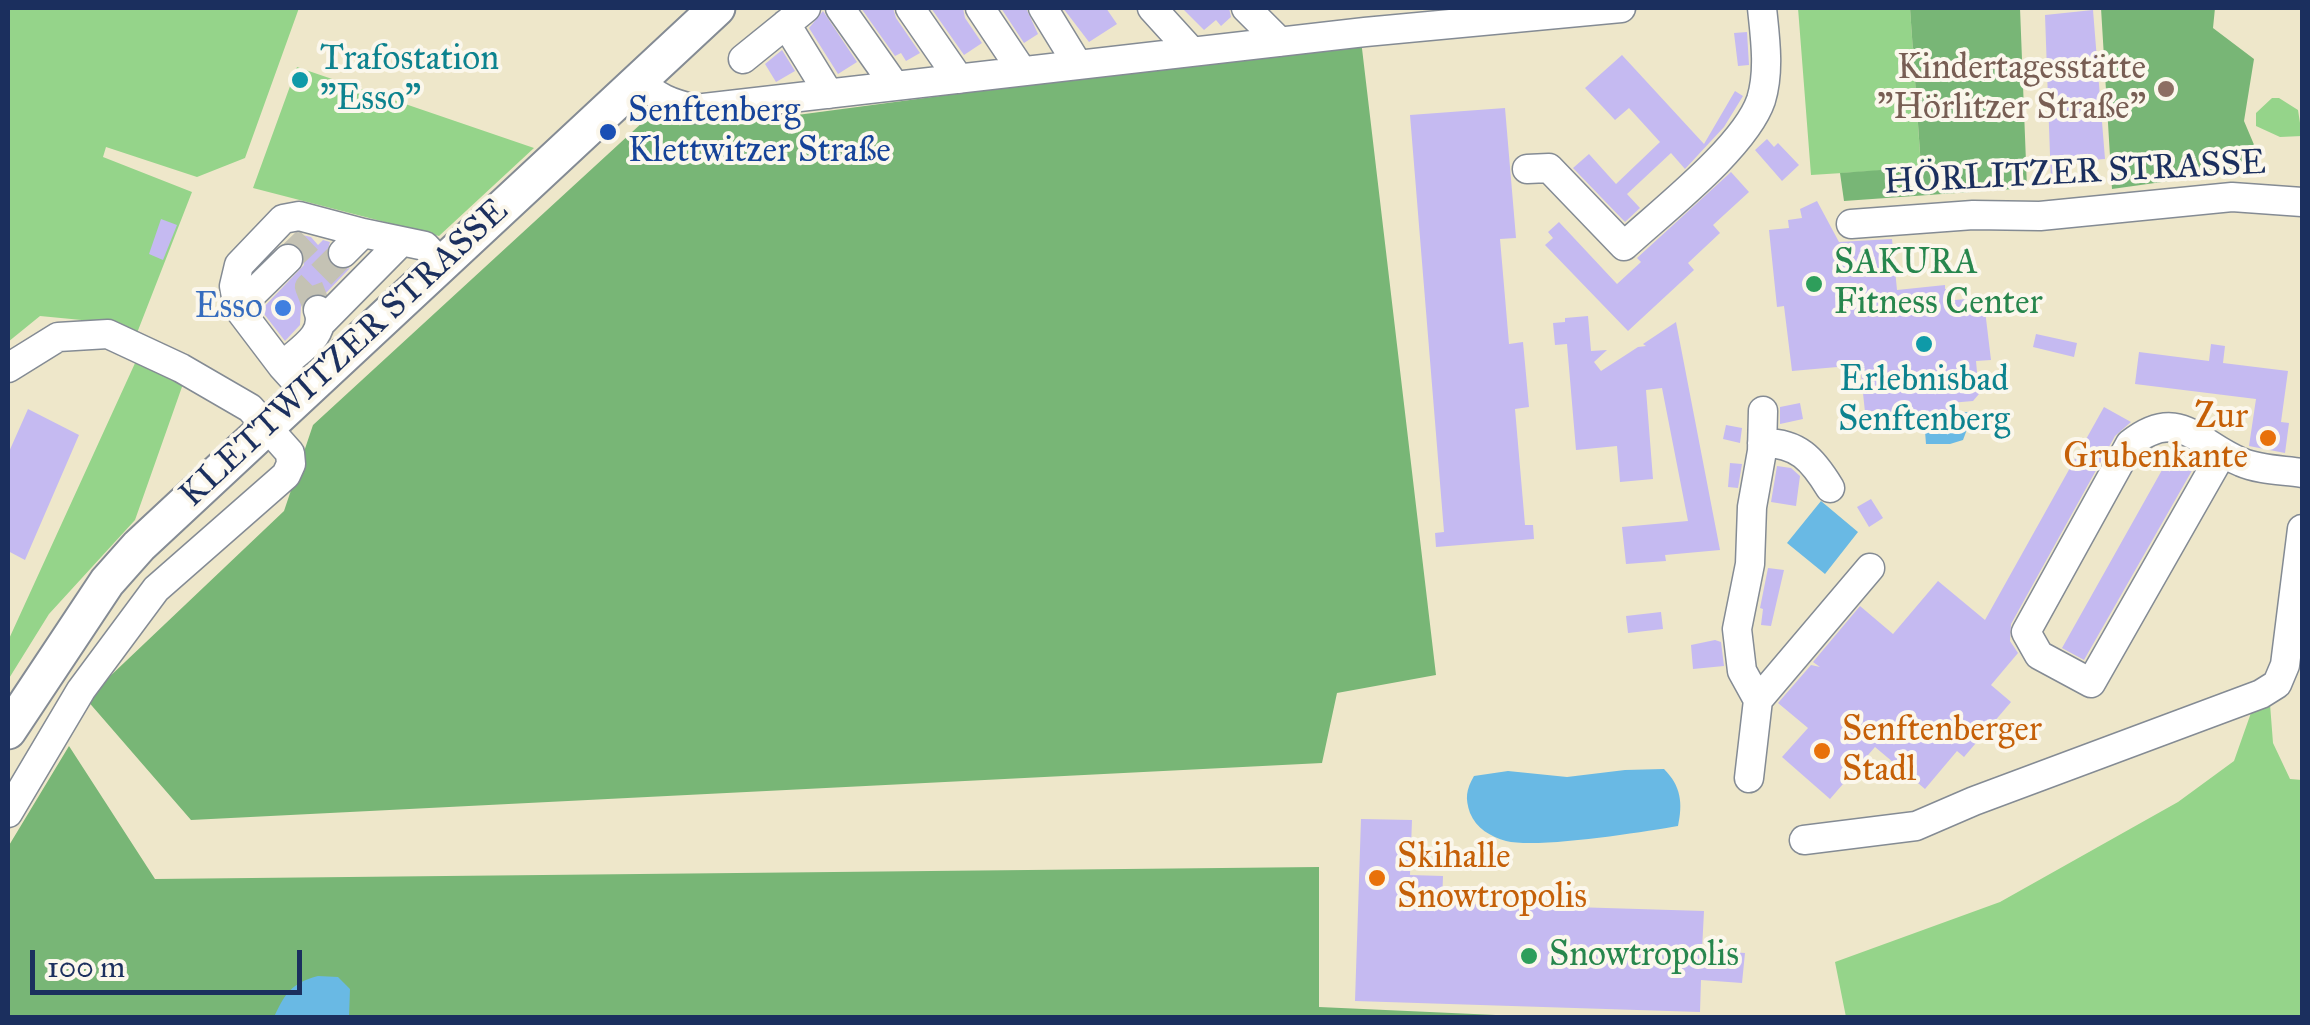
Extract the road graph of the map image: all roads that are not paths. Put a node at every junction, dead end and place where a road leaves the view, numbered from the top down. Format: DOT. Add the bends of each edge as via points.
graph roads {
  1 [pos="716,8"];
  2 [pos="840,8"];
  3 [pos="910,8"];
  4 [pos="980,8"];
  5 [pos="1043,8"];
  6 [pos="1152,8"];
  7 [pos="1246,8"];
  8 [pos="1621,8"];
  9 [pos="1762,8"];
  10 [pos="796,16"];
  11 [pos="1280,42"];
  12 [pos="1192,52"];
  13 [pos="744,59"];
  14 [pos="1078,65"];
  15 [pos="1022,72"];
  16 [pos="959,79"];
  17 [pos="640,80"];
  18 [pos="896,86"];
  19 [pos="829,94"];
  20 [pos="1528,169"];
  21 [pos="2302,202"];
  22 [pos="1850,224"];
  23 [pos="401,242"];
  24 [pos="288,260"];
  25 [pos="442,264"];
  26 [pos="238,308"];
  27 [pos="8,368"];
  28 [pos="294,378"];
  29 [pos="1763,411"];
  30 [pos="268,426"];
  31 [pos="1762,443"];
  32 [pos="2222,452"];
  33 [pos="2302,473"];
  34 [pos="1830,488"];
  35 [pos="2302,529"];
  36 [pos="1870,568"];
  37 [pos="1758,700"];
  38 [pos="8,731"];
  39 [pos="1750,778"];
  40 [pos="8,813"];
  41 [pos="1804,840"];
  1 -- 17 [label="main road, KLETTWITZER STRASSE"];
  2 -- 18 [label="street"];
  3 -- 16 [label="street"];
  4 -- 15 [label="street"];
  5 -- 14 [label="street"];
  6 -- 12 [label="street"];
  7 -- 11 [label="street"];
  8 -- 11 [label="street"];
  9 -- 20 [label="street" via="1766,74 1751,121 1624,246 1548,168"];
  10 -- 13 [label="street"];
  10 -- 19 [label="street"];
  11 -- 12 [label="street"];
  12 -- 14 [label="street"];
  14 -- 15 [label="street"];
  15 -- 16 [label="street"];
  16 -- 18 [label="street"];
  17 -- 19 [label="street" via="669,103 695,109"];
  17 -- 25 [label="main road, KLETTWITZER STRASSE"];
  18 -- 19 [label="street"];
  21 -- 22 [label="street, HÖRLITZER STRASSE" via="2232,198"];
  23 -- 25 [label="street" via="425,246"];
  23 -- 26 [label="street" via="353,243 300,216 283,219 240,265 234,286"];
  23 -- 28 [label="street" via="320,315 320,330"];
  24 -- 26 [label="street"];
  25 -- 28 [label="main road, KLETTWITZER STRASSE"];
  26 -- 28 [label="street"];
  27 -- 30 [label="street" via="58,337 108,334 216,388"];
  28 -- 30 [label="main road, KLETTWITZER STRASSE"];
  29 -- 31 [label="street"];
  30 -- 38 [label="main road, KLETTWITZER STRASSE" via="107,582"];
  30 -- 40 [label="street" via="290,453 286,476 156,589 81,690"];
  31 -- 34 [label="street" via="1802,452"];
  31 -- 37 [label="street" via="1737,630 1742,671"];
  32 -- 32 [label="street" via="2174,426 2146,430 2130,444 2026,632 2039,655 2091,683"];
  32 -- 33 [label="street" via="2244,464"];
  35 -- 41 [label="street" via="2286,665 2277,684 2261,694 1916,826"];
  36 -- 37 [label="street"];
  37 -- 39 [label="street"];
}
